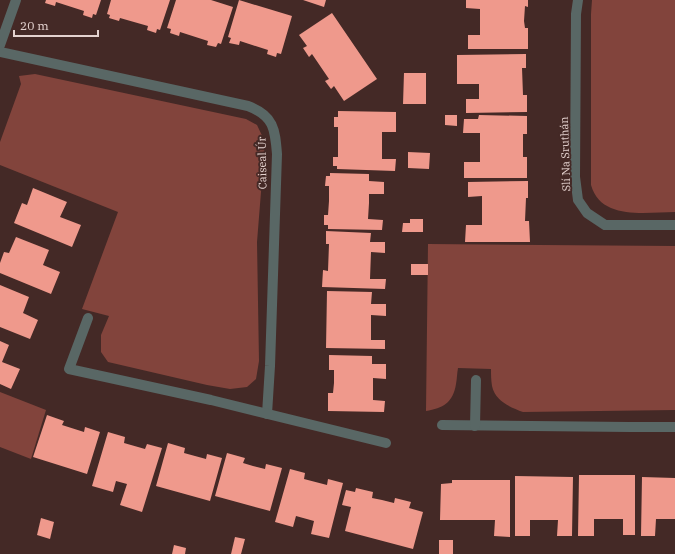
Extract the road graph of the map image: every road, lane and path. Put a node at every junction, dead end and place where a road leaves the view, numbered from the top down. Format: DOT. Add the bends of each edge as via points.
graph roads {
  1 [pos="16,0"];
  2 [pos="578,0"];
  3 [pos="0,45"];
  4 [pos="0,52"];
  5 [pos="675,225"];
  6 [pos="88,318"];
  7 [pos="476,380"];
  8 [pos="267,414"];
  9 [pos="442,425"];
  10 [pos="475,426"];
  11 [pos="675,427"];
  12 [pos="386,443"];
  1 -- 3 [label="street"];
  2 -- 5 [label="street, Slí Na Sruthán" via="575,177 578,200 587,213 605,225"];
  4 -- 8 [label="street, Caiseal Úr" via="248,106 266,115 275,134 276,154"];
  6 -- 8 [label="street" via="69,369"];
  7 -- 10 [label="street"];
  8 -- 12 [label="street"];
  9 -- 10 [label="street"];
  10 -- 11 [label="street"];
}
